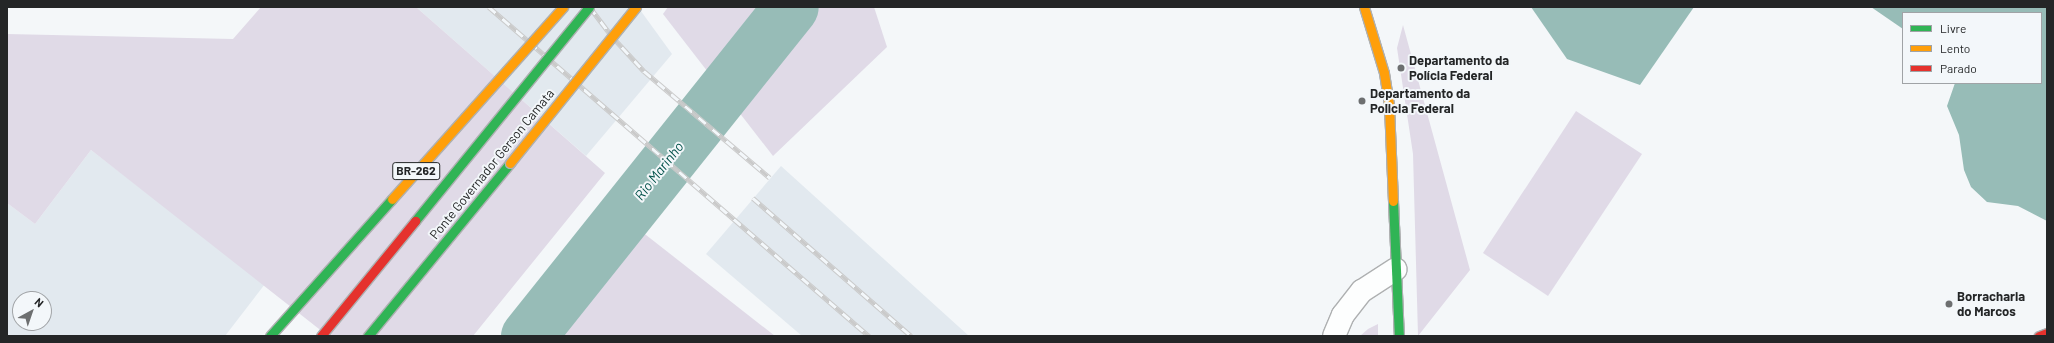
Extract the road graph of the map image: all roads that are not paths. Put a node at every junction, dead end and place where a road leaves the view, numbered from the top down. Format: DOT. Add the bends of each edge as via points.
graph roads {
  1 [pos="563,7"];
  2 [pos="589,7"];
  3 [pos="636,7"];
  4 [pos="1364,7"];
  5 [pos="510,163"];
  6 [pos="1396,269"];
  7 [pos="2047,333"];
  8 [pos="270,336"];
  9 [pos="321,336"];
  10 [pos="368,336"];
  11 [pos="382,336"];
  12 [pos="1334,336"];
  13 [pos="1399,336"];
  14 [pos="2039,336"];
  1 -- 8 [label="main road, BR-262, bridge"];
  2 -- 9 [label="main road, Ponte Governador Gerson Camata, bridge"];
  3 -- 5 [label="main road, Ponte Governador Gerson Camata, bridge"];
  4 -- 6 [label="main road" via="1384,73 1389,106"];
  5 -- 10 [label="main road, Ponte Governador Gerson Camata"];
  5 -- 11 [label="main road"];
  6 -- 12 [label="street" via="1362,291 1343,315"];
  6 -- 13 [label="main road"];
  7 -- 14 [label="main road"];
}
